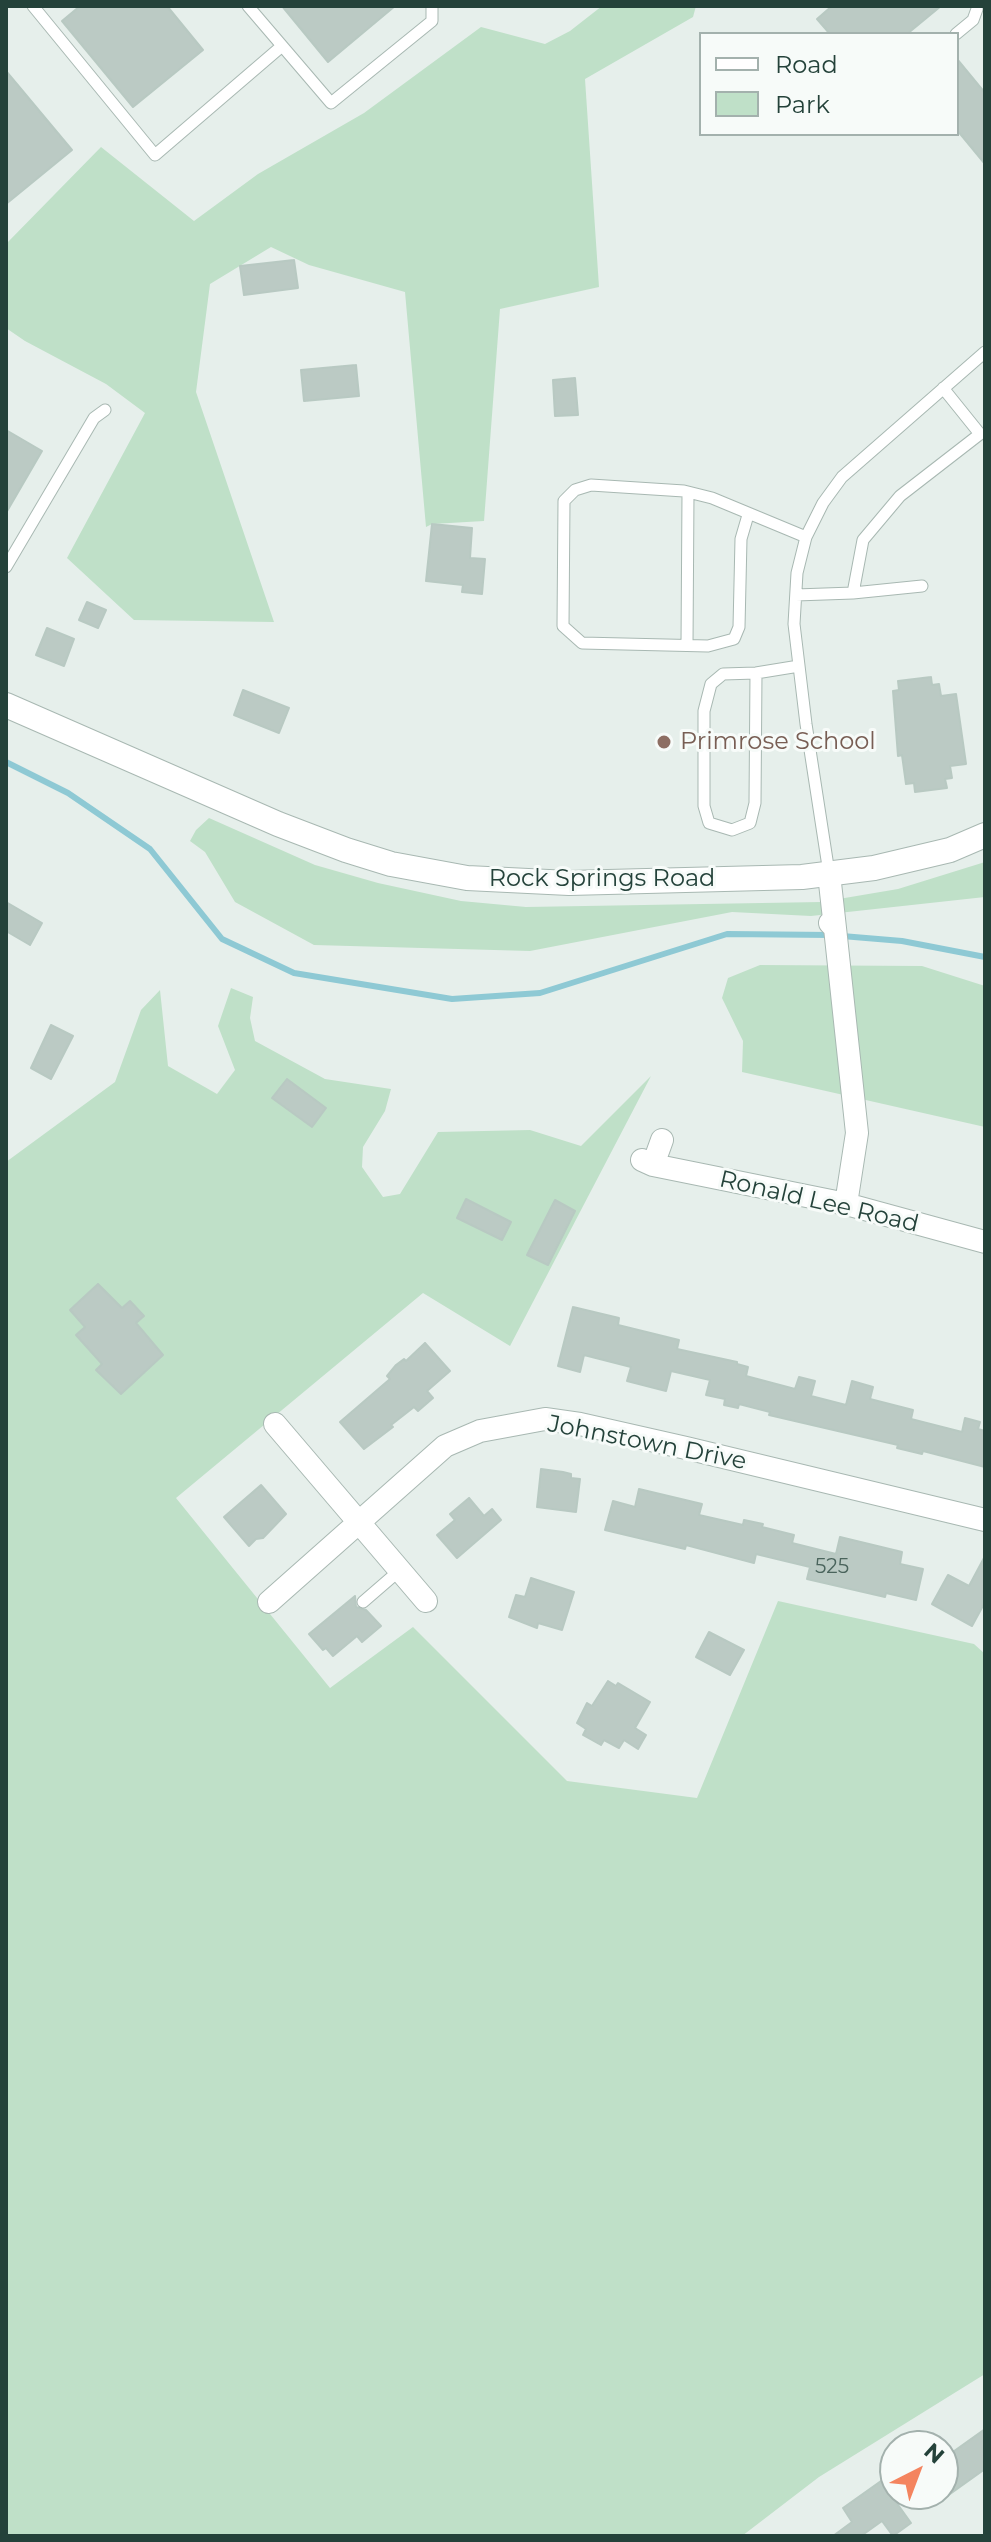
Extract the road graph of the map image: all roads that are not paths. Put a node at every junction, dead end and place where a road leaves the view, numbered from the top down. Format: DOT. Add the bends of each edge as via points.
graph roads {
  1 [pos="33,6"];
  2 [pos="248,6"];
  3 [pos="432,6"];
  4 [pos="977,7"];
  5 [pos="958,32"];
  6 [pos="282,46"];
  7 [pos="985,352"];
  8 [pos="943,388"];
  9 [pos="105,410"];
  10 [pos="688,493"];
  11 [pos="748,515"];
  12 [pos="806,537"];
  13 [pos="6,567"];
  14 [pos="922,586"];
  15 [pos="853,593"];
  16 [pos="796,595"];
  17 [pos="687,645"];
  18 [pos="799,666"];
  19 [pos="756,673"];
  20 [pos="6,705"];
  21 [pos="985,835"];
  22 [pos="829,874"];
  23 [pos="662,1140"];
  24 [pos="846,1204"];
  25 [pos="985,1242"];
  26 [pos="275,1424"];
  27 [pos="985,1520"];
  28 [pos="361,1522"];
  29 [pos="400,1570"];
  30 [pos="426,1601"];
  31 [pos="269,1602"];
  32 [pos="363,1602"];
  1 -- 6 [label="lane" via="155,155"];
  2 -- 6 [label="lane"];
  3 -- 6 [label="lane" via="432,21 331,103"];
  4 -- 5 [label="lane" via="973,20"];
  7 -- 8 [label="lane"];
  8 -- 12 [label="lane" via="842,477"];
  8 -- 15 [label="lane" via="980,434 900,496 863,540"];
  9 -- 13 [label="lane" via="94,418"];
  10 -- 11 [label="lane"];
  10 -- 17 [label="lane"];
  10 -- 17 [label="lane" via="591,485 564,501 563,626 582,643"];
  11 -- 12 [label="lane"];
  11 -- 17 [label="lane" via="741,539 739,627 734,639"];
  12 -- 16 [label="lane"];
  14 -- 15 [label="lane"];
  15 -- 16 [label="lane"];
  16 -- 18 [label="lane"];
  18 -- 19 [label="lane"];
  18 -- 22 [label="lane"];
  19 -- 19 [label="lane" via="723,674 711,684 704,711 704,806 709,823 732,830 750,823 755,803"];
  20 -- 22 [label="street, Rock Springs Road" via="278,824 391,864 467,878 569,883"];
  21 -- 22 [label="street, Rock Springs Road" via="950,850"];
  22 -- 24 [label="street" via="857,1133"];
  23 -- 24 [label="street, Ronald Lee Road" via="648,1162"];
  24 -- 25 [label="street, Ronald Lee Road"];
  26 -- 28 [label="street"];
  27 -- 28 [label="street, Johnstown Drive" via="545,1419 480,1431 445,1446"];
  28 -- 29 [label="street"];
  28 -- 31 [label="street, Johnstown Drive"];
  29 -- 30 [label="street"];
  29 -- 32 [label="lane"];
}
